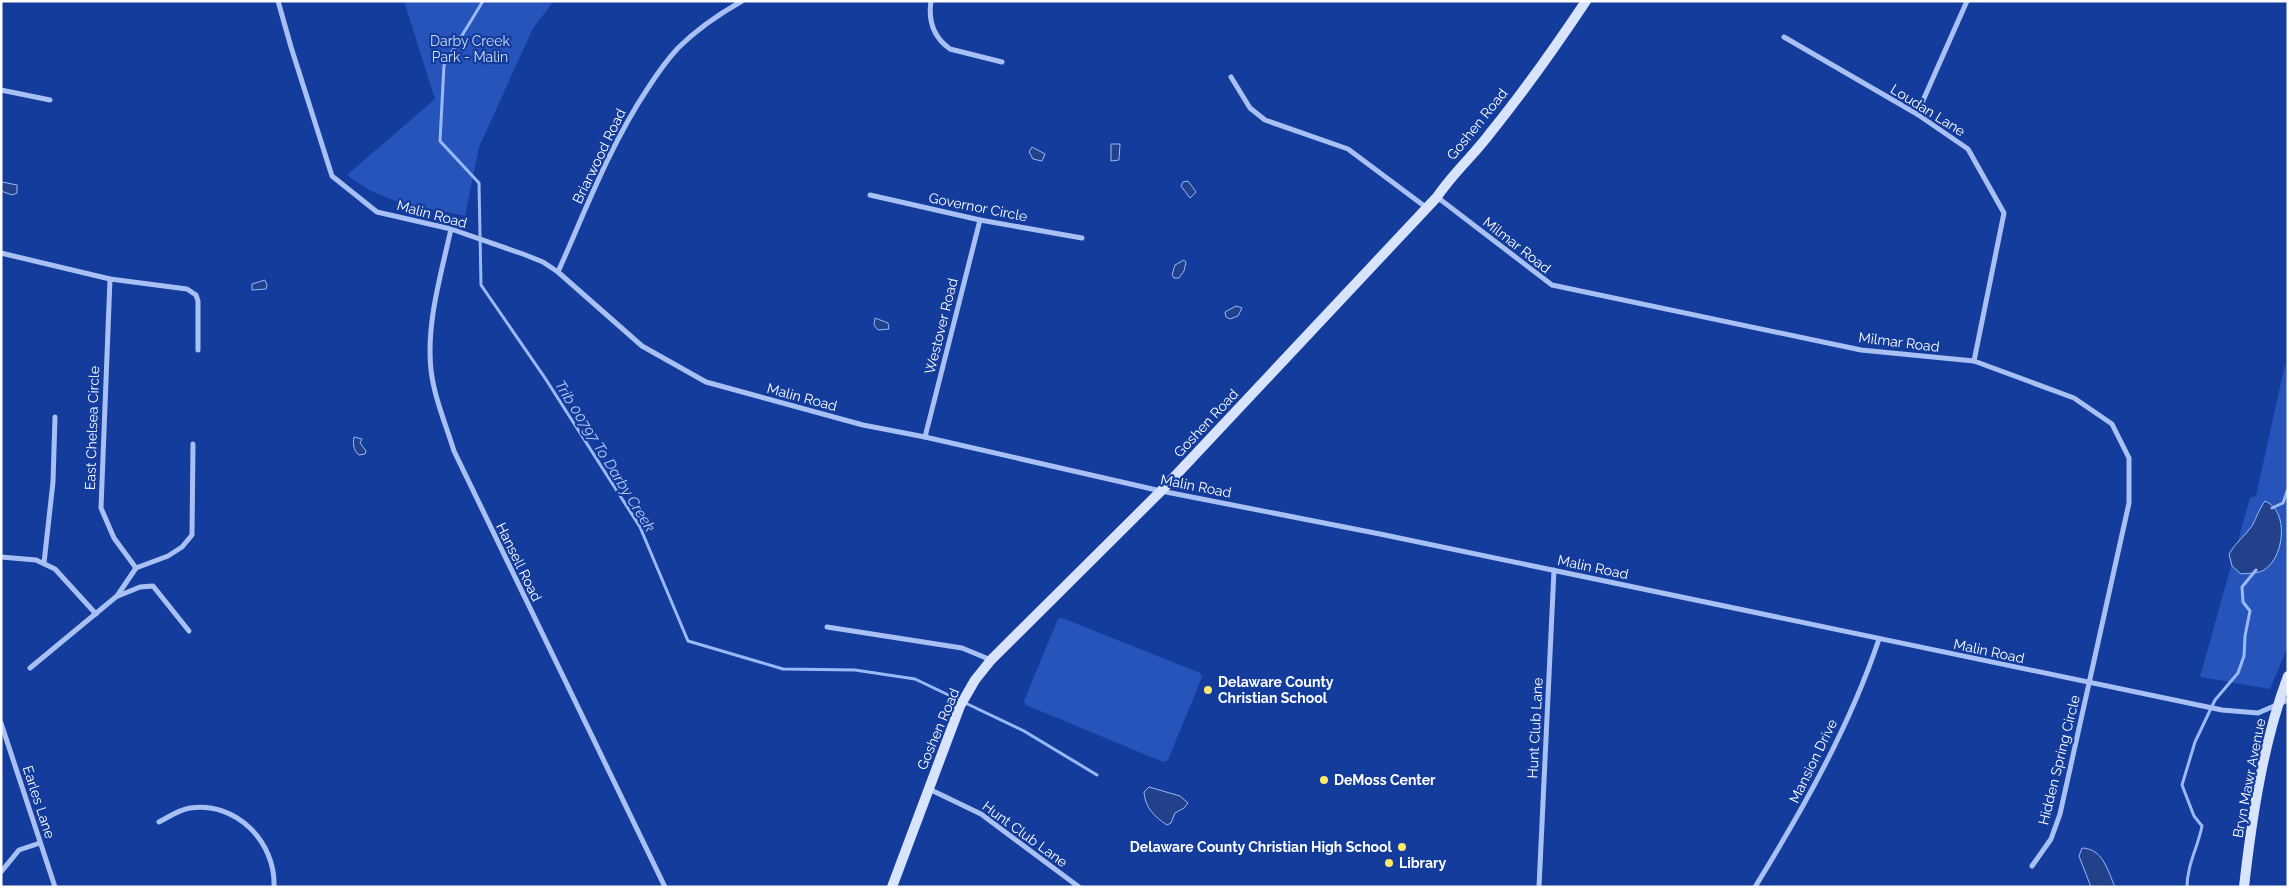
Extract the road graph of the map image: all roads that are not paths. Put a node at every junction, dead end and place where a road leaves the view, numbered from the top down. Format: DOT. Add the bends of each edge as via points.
graph roads {
  1 [pos="278,1"];
  2 [pos="742,1"];
  3 [pos="931,1"];
  4 [pos="1586,1"];
  5 [pos="1967,1"];
  6 [pos="1784,37"];
  7 [pos="1002,62"];
  8 [pos="1231,78"];
  9 [pos="1,90"];
  10 [pos="50,100"];
  11 [pos="1917,114"];
  12 [pos="870,195"];
  13 [pos="1437,197"];
  14 [pos="1427,208"];
  15 [pos="980,220"];
  16 [pos="451,229"];
  17 [pos="1082,238"];
  18 [pos="1,252"];
  19 [pos="558,272"];
  20 [pos="110,278"];
  21 [pos="198,350"];
  22 [pos="1974,361"];
  23 [pos="55,417"];
  24 [pos="925,437"];
  25 [pos="193,444"];
  26 [pos="1161,491"];
  27 [pos="1,557"];
  28 [pos="44,563"];
  29 [pos="136,568"];
  30 [pos="1554,570"];
  31 [pos="117,596"];
  32 [pos="96,614"];
  33 [pos="827,627"];
  34 [pos="189,631"];
  35 [pos="1879,639"];
  36 [pos="991,660"];
  37 [pos="30,668"];
  38 [pos="2288,676"];
  39 [pos="2089,683"];
  40 [pos="2288,700"];
  41 [pos="2277,705"];
  42 [pos="1,723"];
  43 [pos="929,789"];
  44 [pos="159,822"];
  45 [pos="40,843"];
  46 [pos="2032,866"];
  47 [pos="2,870"];
  48 [pos="55,887"];
  49 [pos="274,887"];
  50 [pos="665,887"];
  51 [pos="892,887"];
  52 [pos="1079,887"];
  53 [pos="1539,887"];
  54 [pos="1755,887"];
  55 [pos="2244,887"];
  1 -- 16 [label="street, Malin Road" via="332,176 377,212"];
  2 -- 19 [label="street, Briarwood Road" via="697,31 661,69 618,136"];
  3 -- 7 [label="street" via="933,31 943,44 950,49"];
  4 -- 13 [label="street, Goshen Road" via="1490,133"];
  5 -- 11 [label="street"];
  6 -- 11 [label="street, Loudan Lane"];
  8 -- 14 [label="street" via="1250,108 1265,120 1348,149"];
  9 -- 10 [label="street"];
  11 -- 22 [label="street, Loudan Lane" via="1968,149 2004,213"];
  12 -- 15 [label="street, Governor Circle"];
  13 -- 14 [label="street, Goshen Road"];
  13 -- 22 [label="street, Milmar Road" via="1552,285 1861,350"];
  14 -- 26 [label="street, Goshen Road"];
  15 -- 17 [label="street, Governor Circle"];
  15 -- 24 [label="street, Westover Road"];
  16 -- 19 [label="street, Malin Road" via="543,262"];
  16 -- 50 [label="street, Hansell Road" via="431,322 430,355 435,389 454,452"];
  18 -- 20 [label="street"];
  19 -- 24 [label="street, Malin Road" via="642,346 706,382 863,425"];
  20 -- 21 [label="street" via="179,287 196,296"];
  20 -- 29 [label="street, East Chelsea Circle" via="101,508 114,538"];
  22 -- 39 [label="street, Milmar Road" via="2074,398 2100,414 2112,424 2129,458 2128,503"];
  23 -- 28 [label="street" via="53,482"];
  24 -- 26 [label="street, Malin Road"];
  25 -- 29 [label="street" via="192,535 168,556"];
  26 -- 30 [label="street, Malin Road"];
  26 -- 36 [label="street, Goshen Road"];
  27 -- 28 [label="street"];
  28 -- 32 [label="street" via="65,578"];
  29 -- 31 [label="street"];
  30 -- 35 [label="street, Malin Road"];
  30 -- 53 [label="street, Hunt Club Lane"];
  31 -- 32 [label="street"];
  31 -- 34 [label="street" via="140,587 153,586"];
  32 -- 37 [label="street"];
  33 -- 36 [label="street" via="962,648"];
  35 -- 39 [label="street, Malin Road"];
  35 -- 54 [label="street, Mansion Drive" via="1865,680 1794,823"];
  36 -- 43 [label="street, Goshen Road" via="961,703"];
  38 -- 41 [label="street, Bryn Mawr Avenue"];
  39 -- 41 [label="street, Malin Road" via="2218,709 2258,713"];
  39 -- 46 [label="street, Hidden Spring Circle" via="2060,814 2052,839"];
  40 -- 41 [label="street, Malin Road"];
  41 -- 55 [label="street, Bryn Mawr Avenue" via="2256,798"];
  42 -- 45 [label="street, Earles Lane"];
  43 -- 51 [label="street, Goshen Road"];
  43 -- 52 [label="street, Hunt Club Lane" via="981,814"];
  44 -- 49 [label="street" via="178,812 203,807 241,819 266,847"];
  45 -- 47 [label="street" via="19,850"];
  45 -- 48 [label="street, Earles Lane"];
}
